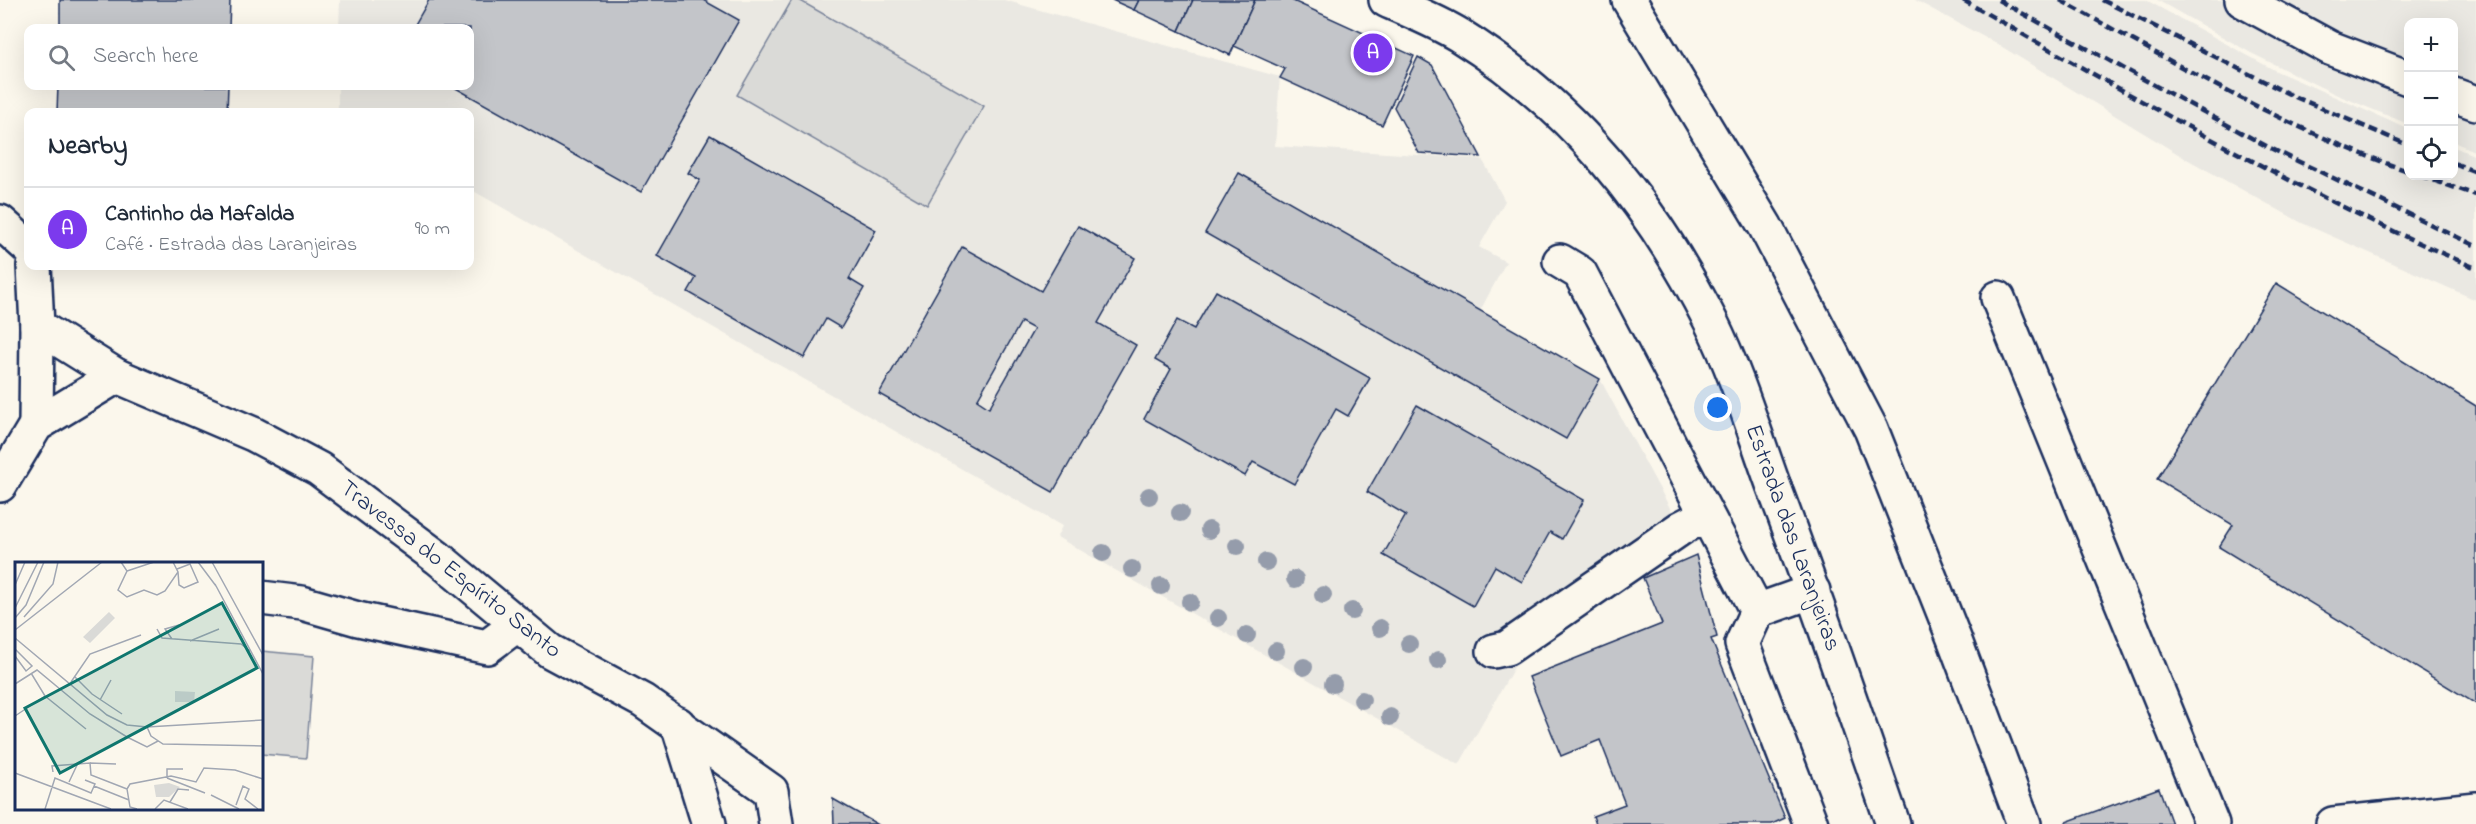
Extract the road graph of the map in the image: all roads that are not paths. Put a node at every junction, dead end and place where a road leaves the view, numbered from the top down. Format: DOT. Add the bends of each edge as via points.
graph roads {
  1 [pos="1386,0"];
  2 [pos="1629,0"];
  3 [pos="2247,1"];
  4 [pos="2404,76"];
  5 [pos="2458,96"];
  6 [pos="2476,103"];
  7 [pos="0,222"];
  8 [pos="24,243"];
  9 [pos="1560,261"];
  10 [pos="34,270"];
  11 [pos="1998,298"];
  12 [pos="37,326"];
  13 [pos="117,376"];
  14 [pos="36,425"];
  15 [pos="0,485"];
  16 [pos="1706,515"];
  17 [pos="1813,591"];
  18 [pos="262,598"];
  19 [pos="1757,611"];
  20 [pos="518,624"];
  21 [pos="1494,651"];
  22 [pos="678,724"];
  23 [pos="2476,809"];
  24 [pos="710,824"];
  25 [pos="776,824"];
  26 [pos="1811,824"];
  27 [pos="1893,824"];
  28 [pos="2024,824"];
  29 [pos="2212,824"];
  30 [pos="2333,824"];
  1 -- 17 [label="main road, Estrada das Laranjeiras" via="1456,33 1509,69 1572,122 1638,199 1712,324"];
  2 -- 28 [label="main road" via="1765,226 1870,429"];
  3 -- 4 [label="main road" via="2330,48"];
  5 -- 6 [label="main road"];
  7 -- 8 [label="main road"];
  9 -- 16 [label="main road" via="1580,273"];
  10 -- 12 [label="main road"];
  11 -- 29 [label="main road"];
  12 -- 13 [label="main road, Travessa do Espírito Santo"];
  12 -- 14 [label="main road"];
  13 -- 14 [label="main road"];
  13 -- 20 [label="main road, Travessa do Espírito Santo" via="253,434 319,469"];
  14 -- 15 [label="main road"];
  16 -- 19 [label="main road"];
  16 -- 21 [label="main road" via="1681,528 1507,648"];
  17 -- 19 [label="main road"];
  17 -- 27 [label="main road, Estrada das Laranjeiras"];
  18 -- 20 [label="main road" via="302,603 487,646"];
  19 -- 26 [label="main road" via="1742,644"];
  20 -- 22 [label="main road, Travessa do Espírito Santo" via="550,651"];
  22 -- 24 [label="main road"];
  22 -- 25 [label="main road, Travessa do Espírito Santo" via="771,791"];
  23 -- 30 [label="main road"];
}
